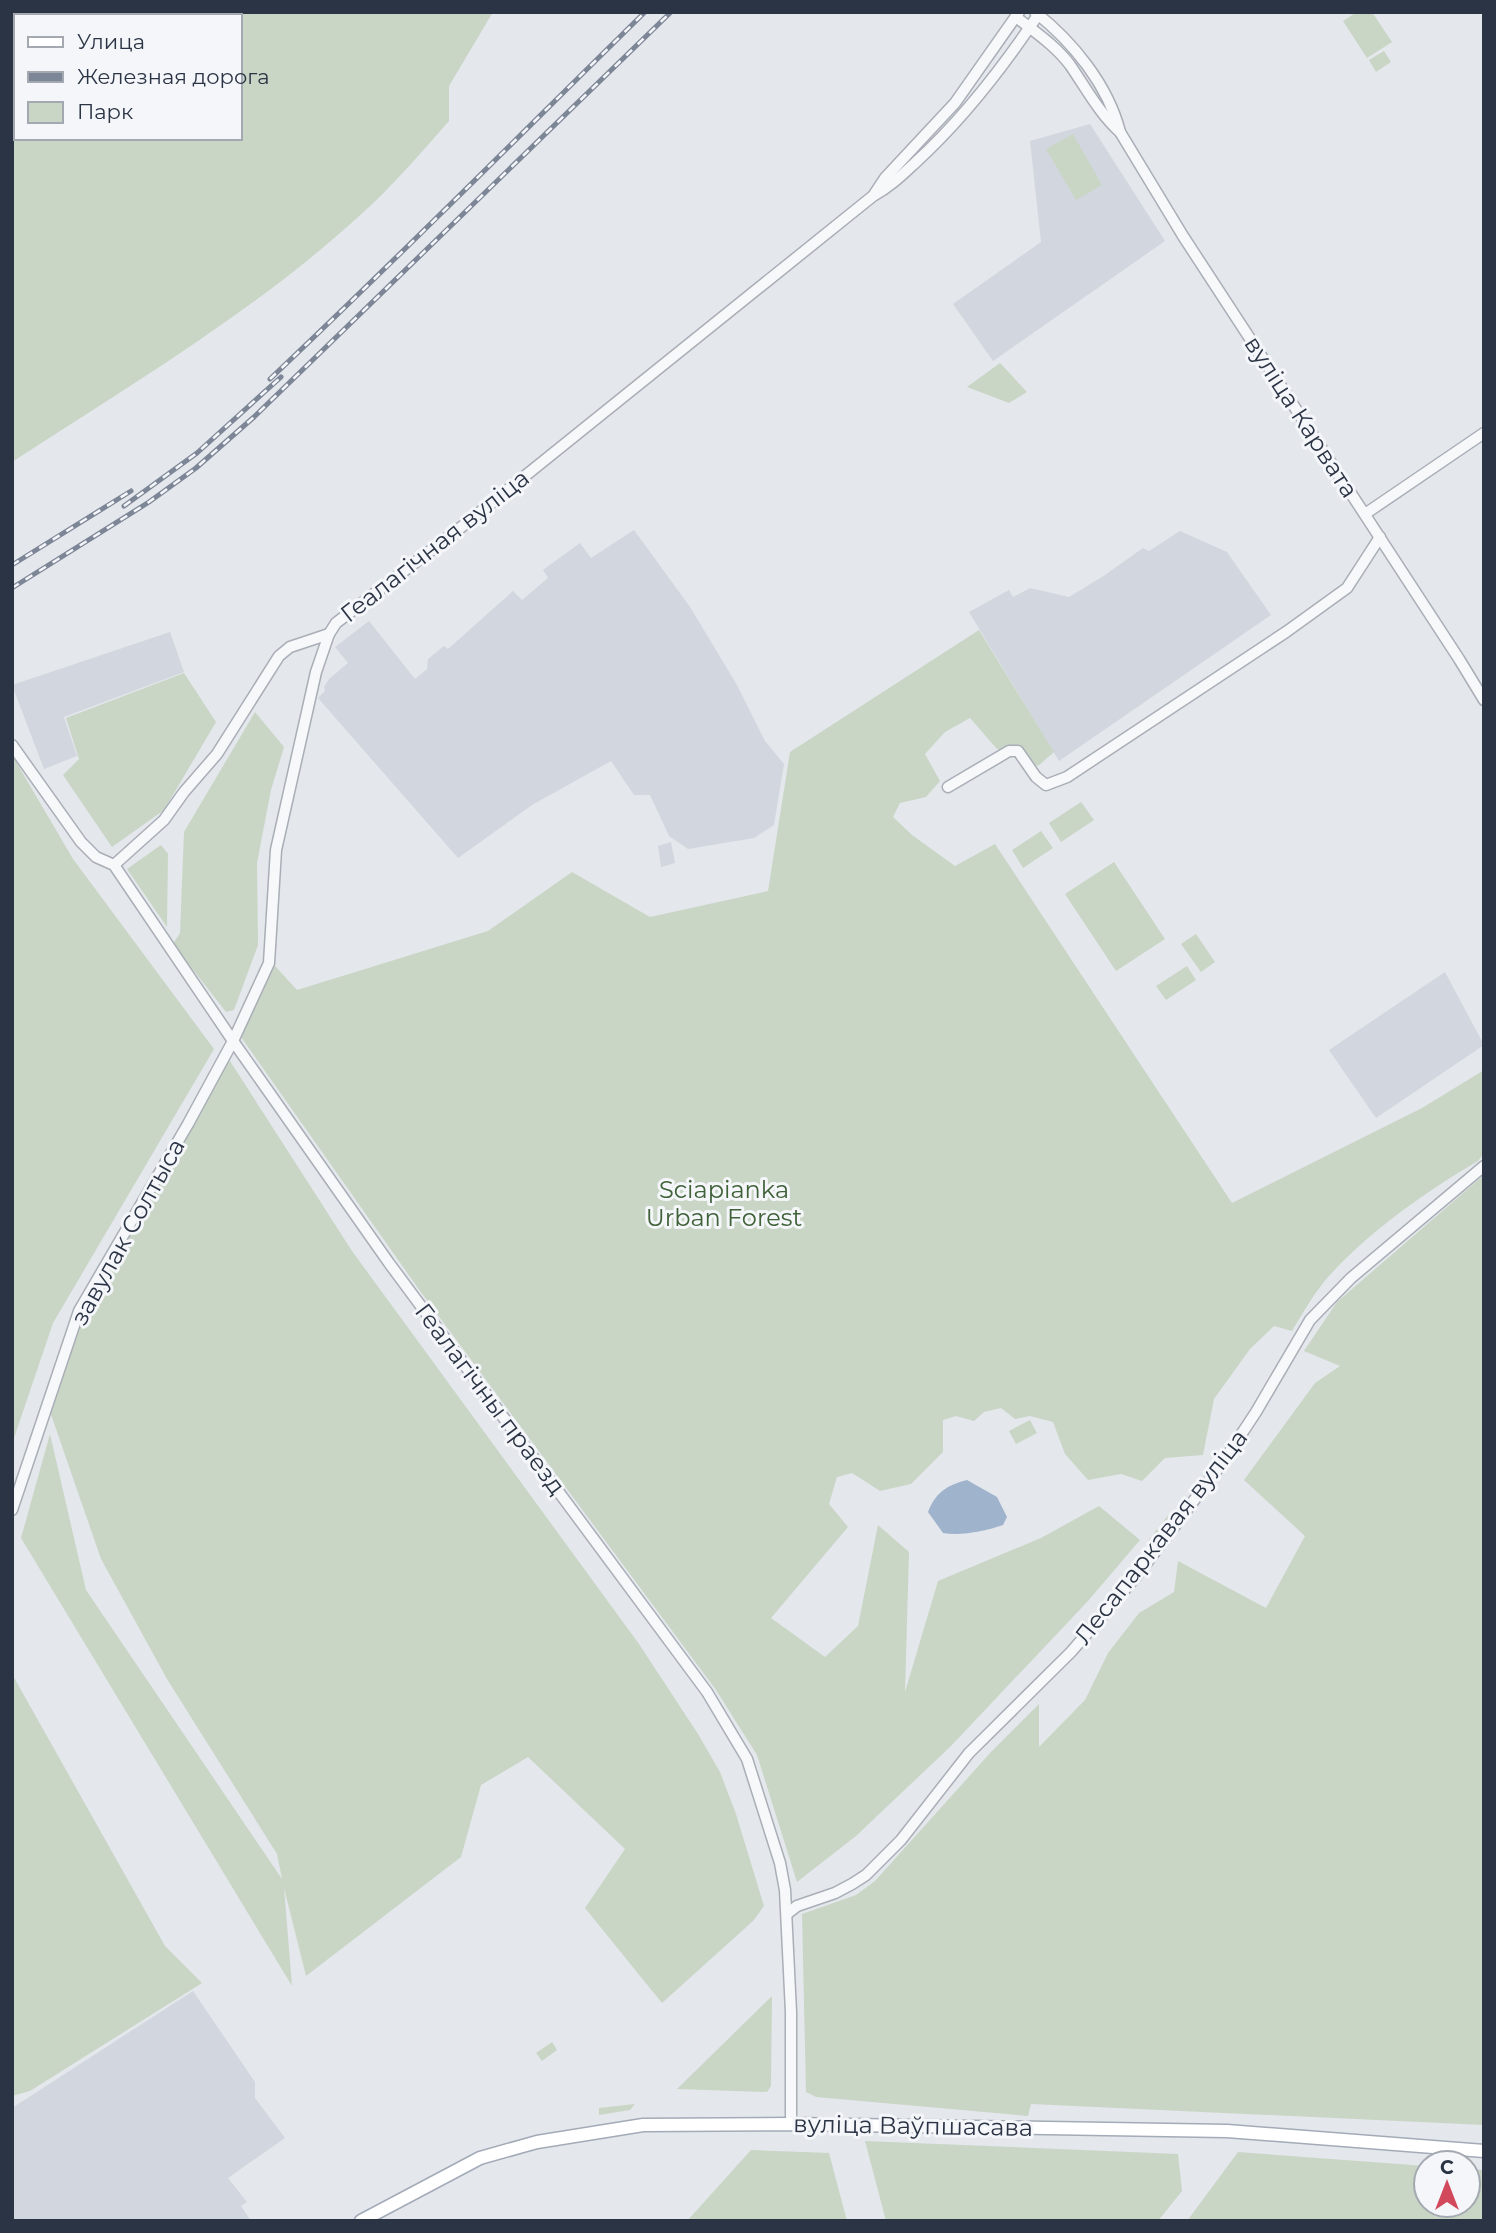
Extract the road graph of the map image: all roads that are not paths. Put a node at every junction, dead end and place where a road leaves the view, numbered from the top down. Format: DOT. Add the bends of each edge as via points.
graph roads {
  1 [pos="1038,13"];
  2 [pos="1018,15"];
  3 [pos="1029,28"];
  4 [pos="1119,132"];
  5 [pos="873,196"];
  6 [pos="1484,432"];
  7 [pos="1365,514"];
  8 [pos="1380,537"];
  9 [pos="329,634"];
  10 [pos="1484,700"];
  11 [pos="12,745"];
  12 [pos="948,787"];
  13 [pos="114,865"];
  14 [pos="233,1041"];
  15 [pos="1484,1166"];
  16 [pos="12,1510"];
  17 [pos="788,1913"];
  18 [pos="791,2124"];
  19 [pos="1484,2151"];
  20 [pos="360,2221"];
  1 -- 3 [label="street, Геалагічная вуліца"];
  1 -- 4 [label="street, вуліца Карвата" via="1085,63 1115,114"];
  2 -- 3 [label="street, вуліца Карвата"];
  2 -- 5 [label="street, Геалагічная вуліца" via="954,103"];
  3 -- 4 [label="street, вуліца Карвата" via="1068,63"];
  3 -- 5 [label="street, Геалагічная вуліца" via="939,142"];
  4 -- 7 [label="street, вуліца Карвата"];
  5 -- 9 [label="street, Геалагічная вуліца" via="464,525 348,611"];
  6 -- 7 [label="street"];
  7 -- 8 [label="street, вуліца Карвата"];
  8 -- 10 [label="street, вуліца Карвата"];
  8 -- 12 [label="street" via="1347,588 1067,776 1046,785 1018,751 1009,751"];
  9 -- 13 [label="street" via="290,647 279,656 217,754 164,820"];
  9 -- 14 [label="street, Геалагічная вуліца" via="316,671 276,850 269,963"];
  11 -- 13 [label="street, Геалагічны праезд" via="81,842 96,857"];
  13 -- 14 [label="street, Геалагічны праезд"];
  14 -- 16 [label="street, завулак Солтыса" via="79,1311"];
  14 -- 17 [label="street, Геалагічны праезд" via="389,1263 707,1692 747,1759 779,1863"];
  15 -- 17 [label="street, Лесапаркавая вуліца" via="1351,1278 1310,1320 1223,1462 1139,1573 1072,1652 969,1753 901,1840 852,1884"];
  17 -- 18 [label="street, Геалагічны праезд"];
  18 -- 19 [label="main road, вуліца Ваўпшасава" via="1227,2131"];
  18 -- 20 [label="main road, вуліца Ваўпшасава" via="643,2125 537,2142 480,2158"];
}
